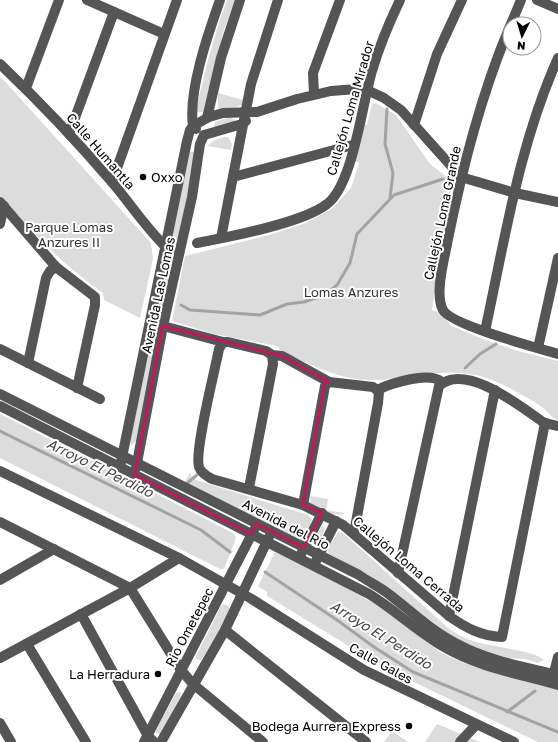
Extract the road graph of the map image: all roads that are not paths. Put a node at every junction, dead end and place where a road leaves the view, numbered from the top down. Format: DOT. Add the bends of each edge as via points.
graph roads {
  1 [pos="59,0"];
  2 [pos="87,0"];
  3 [pos="177,0"];
  4 [pos="220,0"];
  5 [pos="240,0"];
  6 [pos="278,0"];
  7 [pos="340,0"];
  8 [pos="400,0"];
  9 [pos="462,0"];
  10 [pos="521,0"];
  11 [pos="537,0"];
  12 [pos="558,10"];
  13 [pos="114,12"];
  14 [pos="514,16"];
  15 [pos="164,34"];
  16 [pos="502,46"];
  17 [pos="558,58"];
  18 [pos="0,64"];
  19 [pos="26,88"];
  20 [pos="367,90"];
  21 [pos="314,94"];
  22 [pos="244,112"];
  23 [pos="257,112"];
  24 [pos="207,118"];
  25 [pos="242,124"];
  26 [pos="414,125"];
  27 [pos="193,126"];
  28 [pos="69,134"];
  29 [pos="204,135"];
  30 [pos="353,145"];
  31 [pos="233,177"];
  32 [pos="461,177"];
  33 [pos="112,182"];
  34 [pos="515,193"];
  35 [pos="558,202"];
  36 [pos="2,204"];
  37 [pos="0,224"];
  38 [pos="221,238"];
  39 [pos="197,243"];
  40 [pos="166,248"];
  41 [pos="558,258"];
  42 [pos="179,259"];
  43 [pos="56,267"];
  44 [pos="164,326"];
  45 [pos="485,331"];
  46 [pos="223,342"];
  47 [pos="538,348"];
  48 [pos="0,349"];
  49 [pos="558,354"];
  50 [pos="272,355"];
  51 [pos="28,363"];
  52 [pos="329,382"];
  53 [pos="442,382"];
  54 [pos="77,388"];
  55 [pos="377,390"];
  56 [pos="495,390"];
  57 [pos="0,394"];
  58 [pos="100,399"];
  59 [pos="0,406"];
  60 [pos="544,423"];
  61 [pos="558,426"];
  62 [pos="123,456"];
  63 [pos="137,463"];
  64 [pos="120,467"];
  65 [pos="0,471"];
  66 [pos="135,475"];
  67 [pos="249,488"];
  68 [pos="302,505"];
  69 [pos="322,513"];
  70 [pos="336,521"];
  71 [pos="0,522"];
  72 [pos="257,524"];
  73 [pos="272,532"];
  74 [pos="354,533"];
  75 [pos="250,537"];
  76 [pos="265,544"];
  77 [pos="54,549"];
  78 [pos="301,553"];
  79 [pos="179,558"];
  80 [pos="316,560"];
  81 [pos="398,573"];
  82 [pos="0,580"];
  83 [pos="226,584"];
  84 [pos="130,588"];
  85 [pos="242,594"];
  86 [pos="81,614"];
  87 [pos="449,616"];
  88 [pos="225,630"];
  89 [pos="27,644"];
  90 [pos="558,657"];
  91 [pos="0,658"];
  92 [pos="181,670"];
  93 [pos="555,679"];
  94 [pos="193,684"];
  95 [pos="0,724"];
  96 [pos="476,724"];
  97 [pos="148,740"];
  98 [pos="11,742"];
  99 [pos="86,742"];
  100 [pos="161,742"];
  101 [pos="263,742"];
  102 [pos="366,742"];
  103 [pos="460,742"];
  104 [pos="514,742"];
  1 -- 19 [label="street"];
  2 -- 13 [label="street"];
  3 -- 15 [label="street"];
  4 -- 27 [label="street, Avenida Las Lomas" via="194,94"];
  5 -- 24 [label="street" via="221,58"];
  6 -- 22 [label="street" via="258,56"];
  7 -- 21 [label="street" via="313,72"];
  8 -- 20 [label="street, Callejón Loma Mirador" via="380,48"];
  9 -- 26 [label="street" via="437,54"];
  10 -- 14 [label="street, Callejón Loma Grande"];
  11 -- 12 [label="street"];
  13 -- 15 [label="street"];
  13 -- 28 [label="street"];
  15 -- 33 [label="street"];
  16 -- 32 [label="street, Callejón Loma Grande" via="484,94"];
  17 -- 34 [label="street" via="532,126"];
  18 -- 19 [label="street, Calle Humantla"];
  19 -- 28 [label="street, Calle Humantla"];
  20 -- 21 [label="street" via="345,89"];
  20 -- 26 [label="street" via="392,103"];
  20 -- 30 [label="street, Callejón Loma Mirador"];
  21 -- 23 [label="street"];
  22 -- 23 [label="street"];
  22 -- 24 [label="street" via="223,113"];
  22 -- 25 [label="street"];
  23 -- 25 [label="street"];
  24 -- 27 [label="street"];
  25 -- 29 [label="street"];
  25 -- 31 [label="street"];
  26 -- 32 [label="street"];
  27 -- 29 [label="street"];
  27 -- 40 [label="street, Avenida Las Lomas" via="187,141"];
  28 -- 33 [label="street, Calle Humantla"];
  29 -- 42 [label="street, Avenida Las Lomas" via="200,144"];
  30 -- 31 [label="street"];
  30 -- 38 [label="street, Callejón Loma Mirador" via="344,182 327,204 297,219"];
  31 -- 38 [label="street"];
  32 -- 34 [label="street"];
  32 -- 45 [label="street, Callejón Loma Grande" via="440,282 440,302 449,317"];
  33 -- 40 [label="street, Calle Humantla"];
  34 -- 35 [label="street"];
  34 -- 45 [label="street"];
  36 -- 37 [label="street"];
  36 -- 43 [label="street"];
  38 -- 39 [label="street, Callejón Loma Mirador"];
  40 -- 42 [label="street, Calle Humantla"];
  40 -- 62 [label="street, Avenida Las Lomas"];
  41 -- 47 [label="street"];
  42 -- 44 [label="street, Avenida Las Lomas"];
  43 -- 51 [label="street" via="46,278"];
  43 -- 54 [label="street" via="95,297"];
  44 -- 46 [label="street"];
  44 -- 63 [label="street, Avenida Las Lomas"];
  45 -- 47 [label="street, Callejón Loma Grande"];
  46 -- 50 [label="street" via="266,351"];
  46 -- 67 [label="street, Callejón Loma Cerrada" via="219,349 199,449 199,468 212,479"];
  47 -- 49 [label="street, Callejón Loma Grande"];
  48 -- 51 [label="street"];
  50 -- 52 [label="street" via="282,356"];
  50 -- 67 [label="street" via="273,364"];
  51 -- 54 [label="street"];
  52 -- 55 [label="street" via="373,387"];
  52 -- 68 [label="street" via="325,386"];
  53 -- 55 [label="street" via="437,378 427,377 387,385"];
  53 -- 56 [label="street" via="466,381"];
  53 -- 81 [label="street" via="437,391"];
  54 -- 58 [label="street"];
  55 -- 74 [label="street" via="378,403"];
  56 -- 60 [label="street" via="509,397"];
  56 -- 87 [label="street"];
  57 -- 62 [label="street, Avenida del Río"];
  59 -- 64 [label="street, Avenida del Río"];
  60 -- 61 [label="street"];
  60 -- 87 [label="street, Callejón Loma Cerrada" via="502,637 476,632"];
  62 -- 63 [label="street, Avenida del Río"];
  62 -- 64 [label="street, Avenida Las Lomas"];
  63 -- 66 [label="street, Avenida Las Lomas"];
  63 -- 72 [label="street, Avenida del Río"];
  64 -- 66 [label="street, Avenida del Río"];
  65 -- 79 [label="street, Calle Gales"];
  66 -- 75 [label="street, Avenida del Río"];
  67 -- 68 [label="street, Callejón Loma Cerrada"];
  68 -- 69 [label="street, Callejón Loma Cerrada"];
  69 -- 70 [label="street, Callejón Loma Cerrada"];
  69 -- 78 [label="street"];
  70 -- 74 [label="street, Callejón Loma Cerrada"];
  70 -- 80 [label="street"];
  71 -- 77 [label="street"];
  72 -- 73 [label="street, Avenida del Río"];
  72 -- 75 [label="street, Rio Ometepec"];
  73 -- 76 [label="street"];
  73 -- 78 [label="street, Avenida del Río"];
  74 -- 81 [label="street, Callejón Loma Cerrada"];
  75 -- 76 [label="street, Avenida del Río"];
  75 -- 83 [label="street, Rio Ometepec"];
  76 -- 78 [label="street, Avenida del Río"];
  76 -- 85 [label="street"];
  77 -- 82 [label="street"];
  77 -- 84 [label="street"];
  78 -- 80 [label="street, Avenida del Río"];
  79 -- 83 [label="street, Calle Gales"];
  79 -- 84 [label="street"];
  80 -- 93 [label="street, Avenida del Río" via="387,605 422,633 461,656"];
  81 -- 87 [label="street, Callejón Loma Cerrada"];
  83 -- 85 [label="street, Calle Gales"];
  83 -- 92 [label="street, Rio Ometepec"];
  84 -- 86 [label="street"];
  84 -- 92 [label="street"];
  85 -- 88 [label="street"];
  85 -- 96 [label="street, Calle Gales" via="364,670"];
  86 -- 89 [label="street"];
  86 -- 97 [label="street"];
  88 -- 94 [label="street"];
  88 -- 102 [label="street"];
  89 -- 91 [label="street"];
  89 -- 99 [label="street"];
  90 -- 93 [label="street"];
  92 -- 94 [label="street"];
  92 -- 97 [label="street, Rio Ometepec"];
  94 -- 100 [label="street"];
  94 -- 101 [label="street"];
  95 -- 98 [label="street"];
  96 -- 103 [label="street"];
  96 -- 104 [label="street, Calle Gales"];
}
